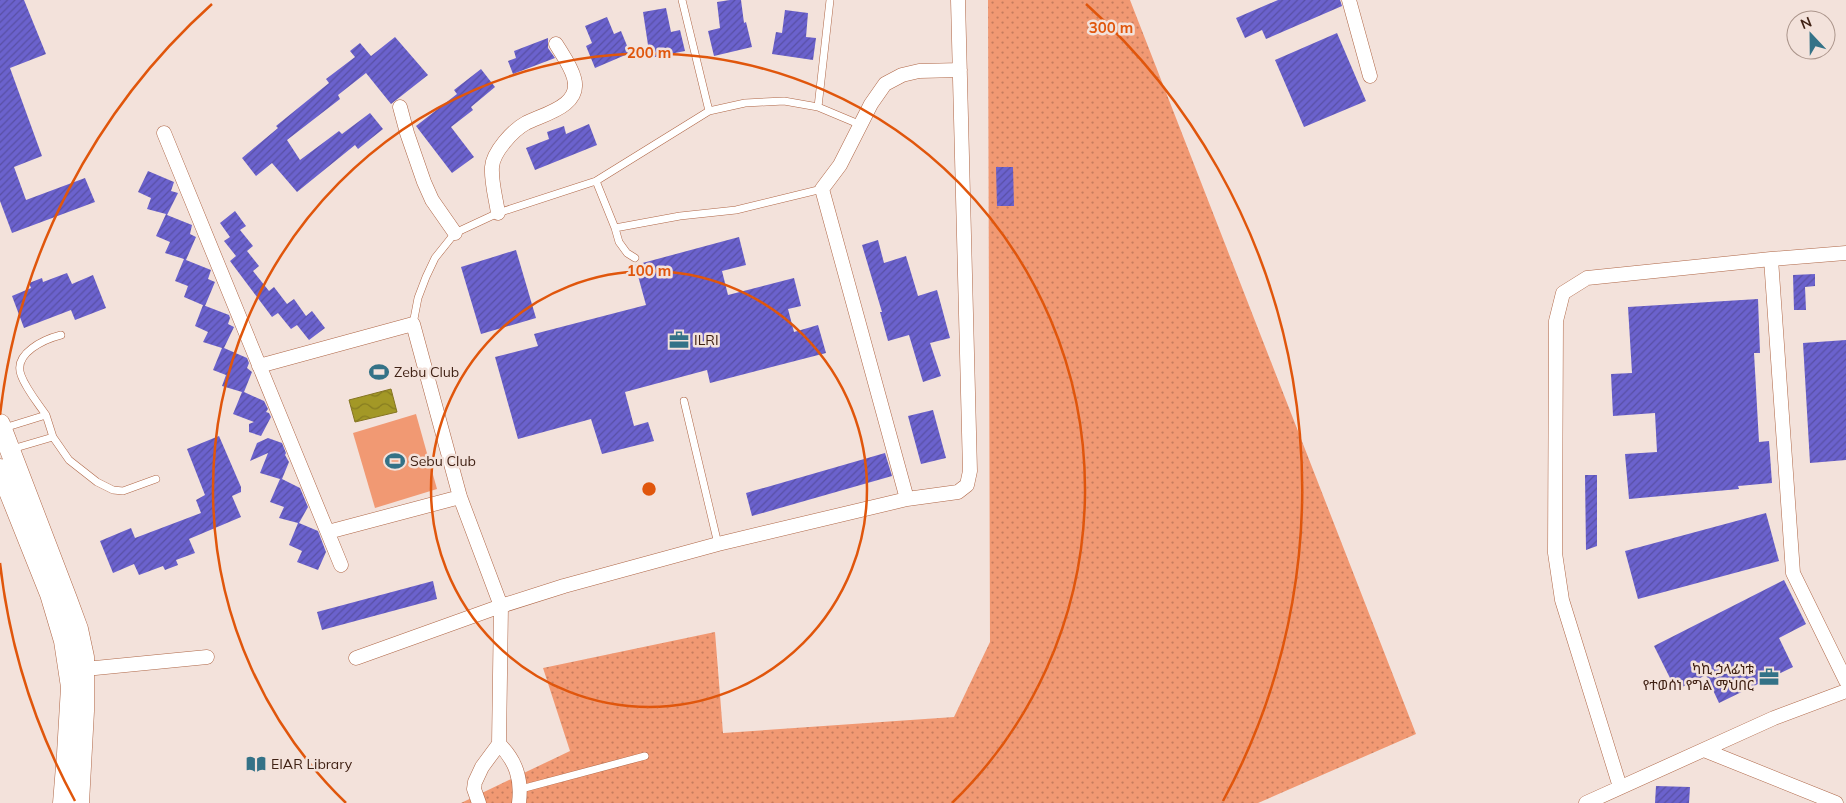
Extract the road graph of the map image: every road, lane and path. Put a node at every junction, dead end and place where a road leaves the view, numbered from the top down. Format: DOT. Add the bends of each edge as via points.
graph roads {
  1 [pos="682,0"];
  2 [pos="830,0"];
  3 [pos="958,0"];
  4 [pos="1350,0"];
  5 [pos="556,44"];
  6 [pos="960,70"];
  7 [pos="1370,76"];
  8 [pos="400,107"];
  9 [pos="818,107"];
  10 [pos="709,110"];
  11 [pos="861,125"];
  12 [pos="164,133"];
  13 [pos="596,181"];
  14 [pos="822,189"];
  15 [pos="498,213"];
  16 [pos="615,228"];
  17 [pos="455,233"];
  18 [pos="1846,253"];
  19 [pos="635,258"];
  20 [pos="1771,259"];
  21 [pos="413,324"];
  22 [pos="61,334"];
  23 [pos="259,366"];
  24 [pos="684,401"];
  25 [pos="46,415"];
  26 [pos="3,435"];
  27 [pos="53,437"];
  28 [pos="0,469"];
  29 [pos="156,479"];
  30 [pos="460,497"];
  31 [pos="907,499"];
  32 [pos="328,532"];
  33 [pos="718,544"];
  34 [pos="341,565"];
  35 [pos="501,606"];
  36 [pos="207,657"];
  37 [pos="356,658"];
  38 [pos="85,669"];
  39 [pos="1846,681"];
  40 [pos="1846,691"];
  41 [pos="499,744"];
  42 [pos="1704,750"];
  43 [pos="645,756"];
  44 [pos="521,789"];
  45 [pos="1613,794"];
  46 [pos="62,803"];
  47 [pos="79,803"];
  48 [pos="479,803"];
  49 [pos="519,803"];
  50 [pos="1586,803"];
  51 [pos="1836,803"];
  1 -- 10 [label="lane"];
  2 -- 9 [label="lane"];
  3 -- 6 [label="street"];
  4 -- 7 [label="street"];
  5 -- 15 [label="street" via="574,77 572,97 560,108 524,124 500,147 492,168"];
  6 -- 11 [label="street" via="919,71 885,84"];
  6 -- 31 [label="street" via="970,471 967,485 958,492"];
  8 -- 17 [label="street" via="424,182 432,200"];
  9 -- 10 [label="lane" via="784,101 745,103"];
  9 -- 11 [label="lane"];
  10 -- 13 [label="lane"];
  11 -- 14 [label="street" via="840,165"];
  12 -- 23 [label="street"];
  13 -- 15 [label="lane"];
  13 -- 16 [label="lane"];
  14 -- 16 [label="lane" via="736,210"];
  14 -- 31 [label="street"];
  15 -- 17 [label="lane"];
  16 -- 19 [label="lane" via="619,242"];
  17 -- 21 [label="lane" via="435,258 426,277"];
  18 -- 20 [label="street"];
  20 -- 39 [label="street" via="1793,573"];
  20 -- 45 [label="street" via="1588,278 1563,293 1556,321 1556,553 1562,600"];
  21 -- 23 [label="street"];
  21 -- 30 [label="street"];
  22 -- 25 [label="lane" via="34,347 21,362 20,373"];
  23 -- 32 [label="street"];
  24 -- 33 [label="lane"];
  25 -- 26 [label="lane"];
  25 -- 27 [label="lane"];
  26 -- 27 [label="lane"];
  26 -- 38 [label="main road" via="78,629"];
  27 -- 29 [label="lane" via="69,460 113,490 122,491"];
  28 -- 46 [label="main road" via="50,594 64,641 71,687"];
  30 -- 32 [label="street"];
  30 -- 35 [label="street"];
  31 -- 33 [label="street"];
  32 -- 34 [label="street"];
  33 -- 35 [label="street"];
  35 -- 37 [label="street"];
  35 -- 41 [label="street"];
  36 -- 38 [label="street"];
  38 -- 47 [label="main road"];
  40 -- 42 [label="street" via="1774,718"];
  41 -- 44 [label="street" via="514,764"];
  41 -- 48 [label="street" via="475,782"];
  42 -- 45 [label="street"];
  42 -- 51 [label="street"];
  43 -- 44 [label="lane"];
  44 -- 49 [label="street"];
  45 -- 50 [label="street"];
}
